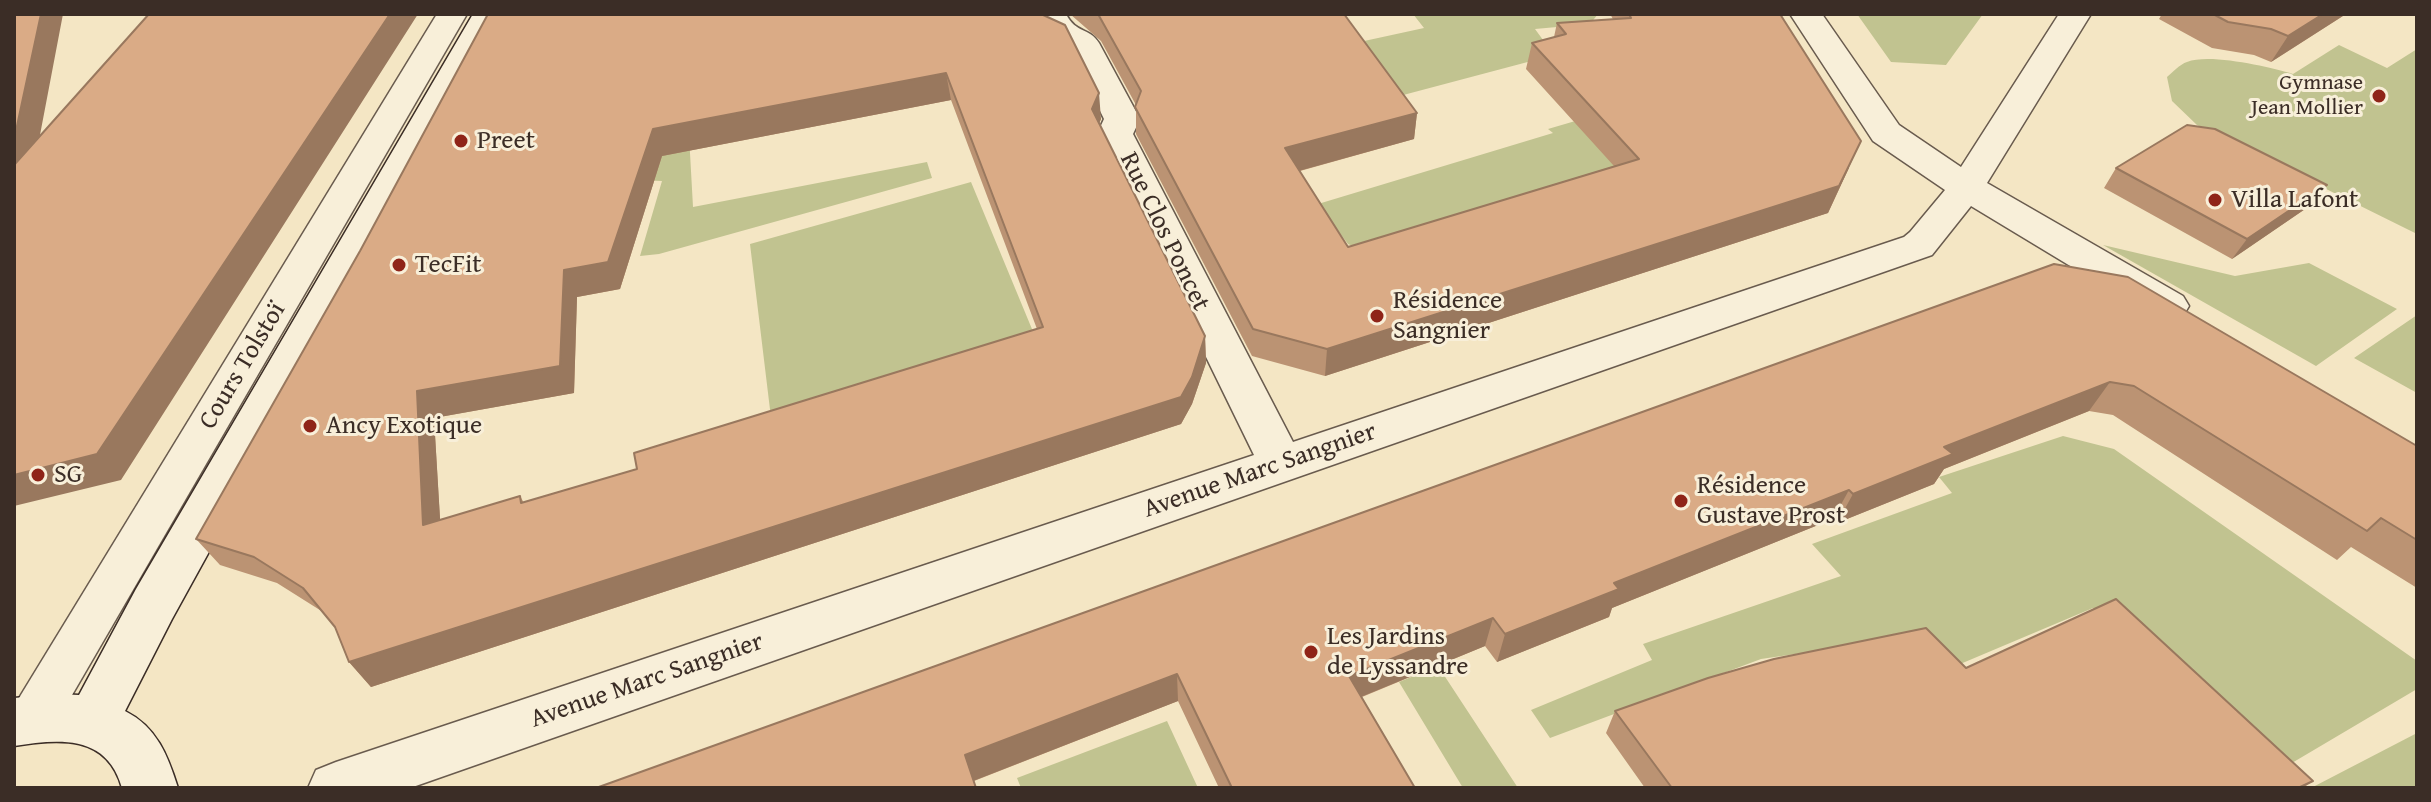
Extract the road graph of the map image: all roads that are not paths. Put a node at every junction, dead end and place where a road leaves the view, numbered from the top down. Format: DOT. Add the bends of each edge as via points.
graph roads {
  1 [pos="452,14"];
  2 [pos="489,14"];
  3 [pos="1050,14"];
  4 [pos="1806,14"];
  5 [pos="2075,14"];
  6 [pos="1966,187"];
  7 [pos="2206,328"];
  8 [pos="1282,463"];
  9 [pos="23,720"];
  10 [pos="93,721"];
  11 [pos="150,788"];
  12 [pos="336,788"];
  1 -- 9 [label="lane, Cours Tolstoï"];
  2 -- 10 [label="street, Cours Tolstoï"];
  3 -- 8 [label="street, Rue Clos Poncet" via="1059,32 1083,43 1122,119 1115,134"];
  4 -- 6 [label="street" via="1886,133"];
  5 -- 6 [label="street, Avenue Marc Sangnier"];
  6 -- 7 [label="street"];
  6 -- 8 [label="street, Avenue Marc Sangnier" via="1918,246"];
  8 -- 12 [label="street, Avenue Marc Sangnier"];
  9 -- 10 [label="street"];
  10 -- 11 [label="street" via="126,738 146,765"];
}
